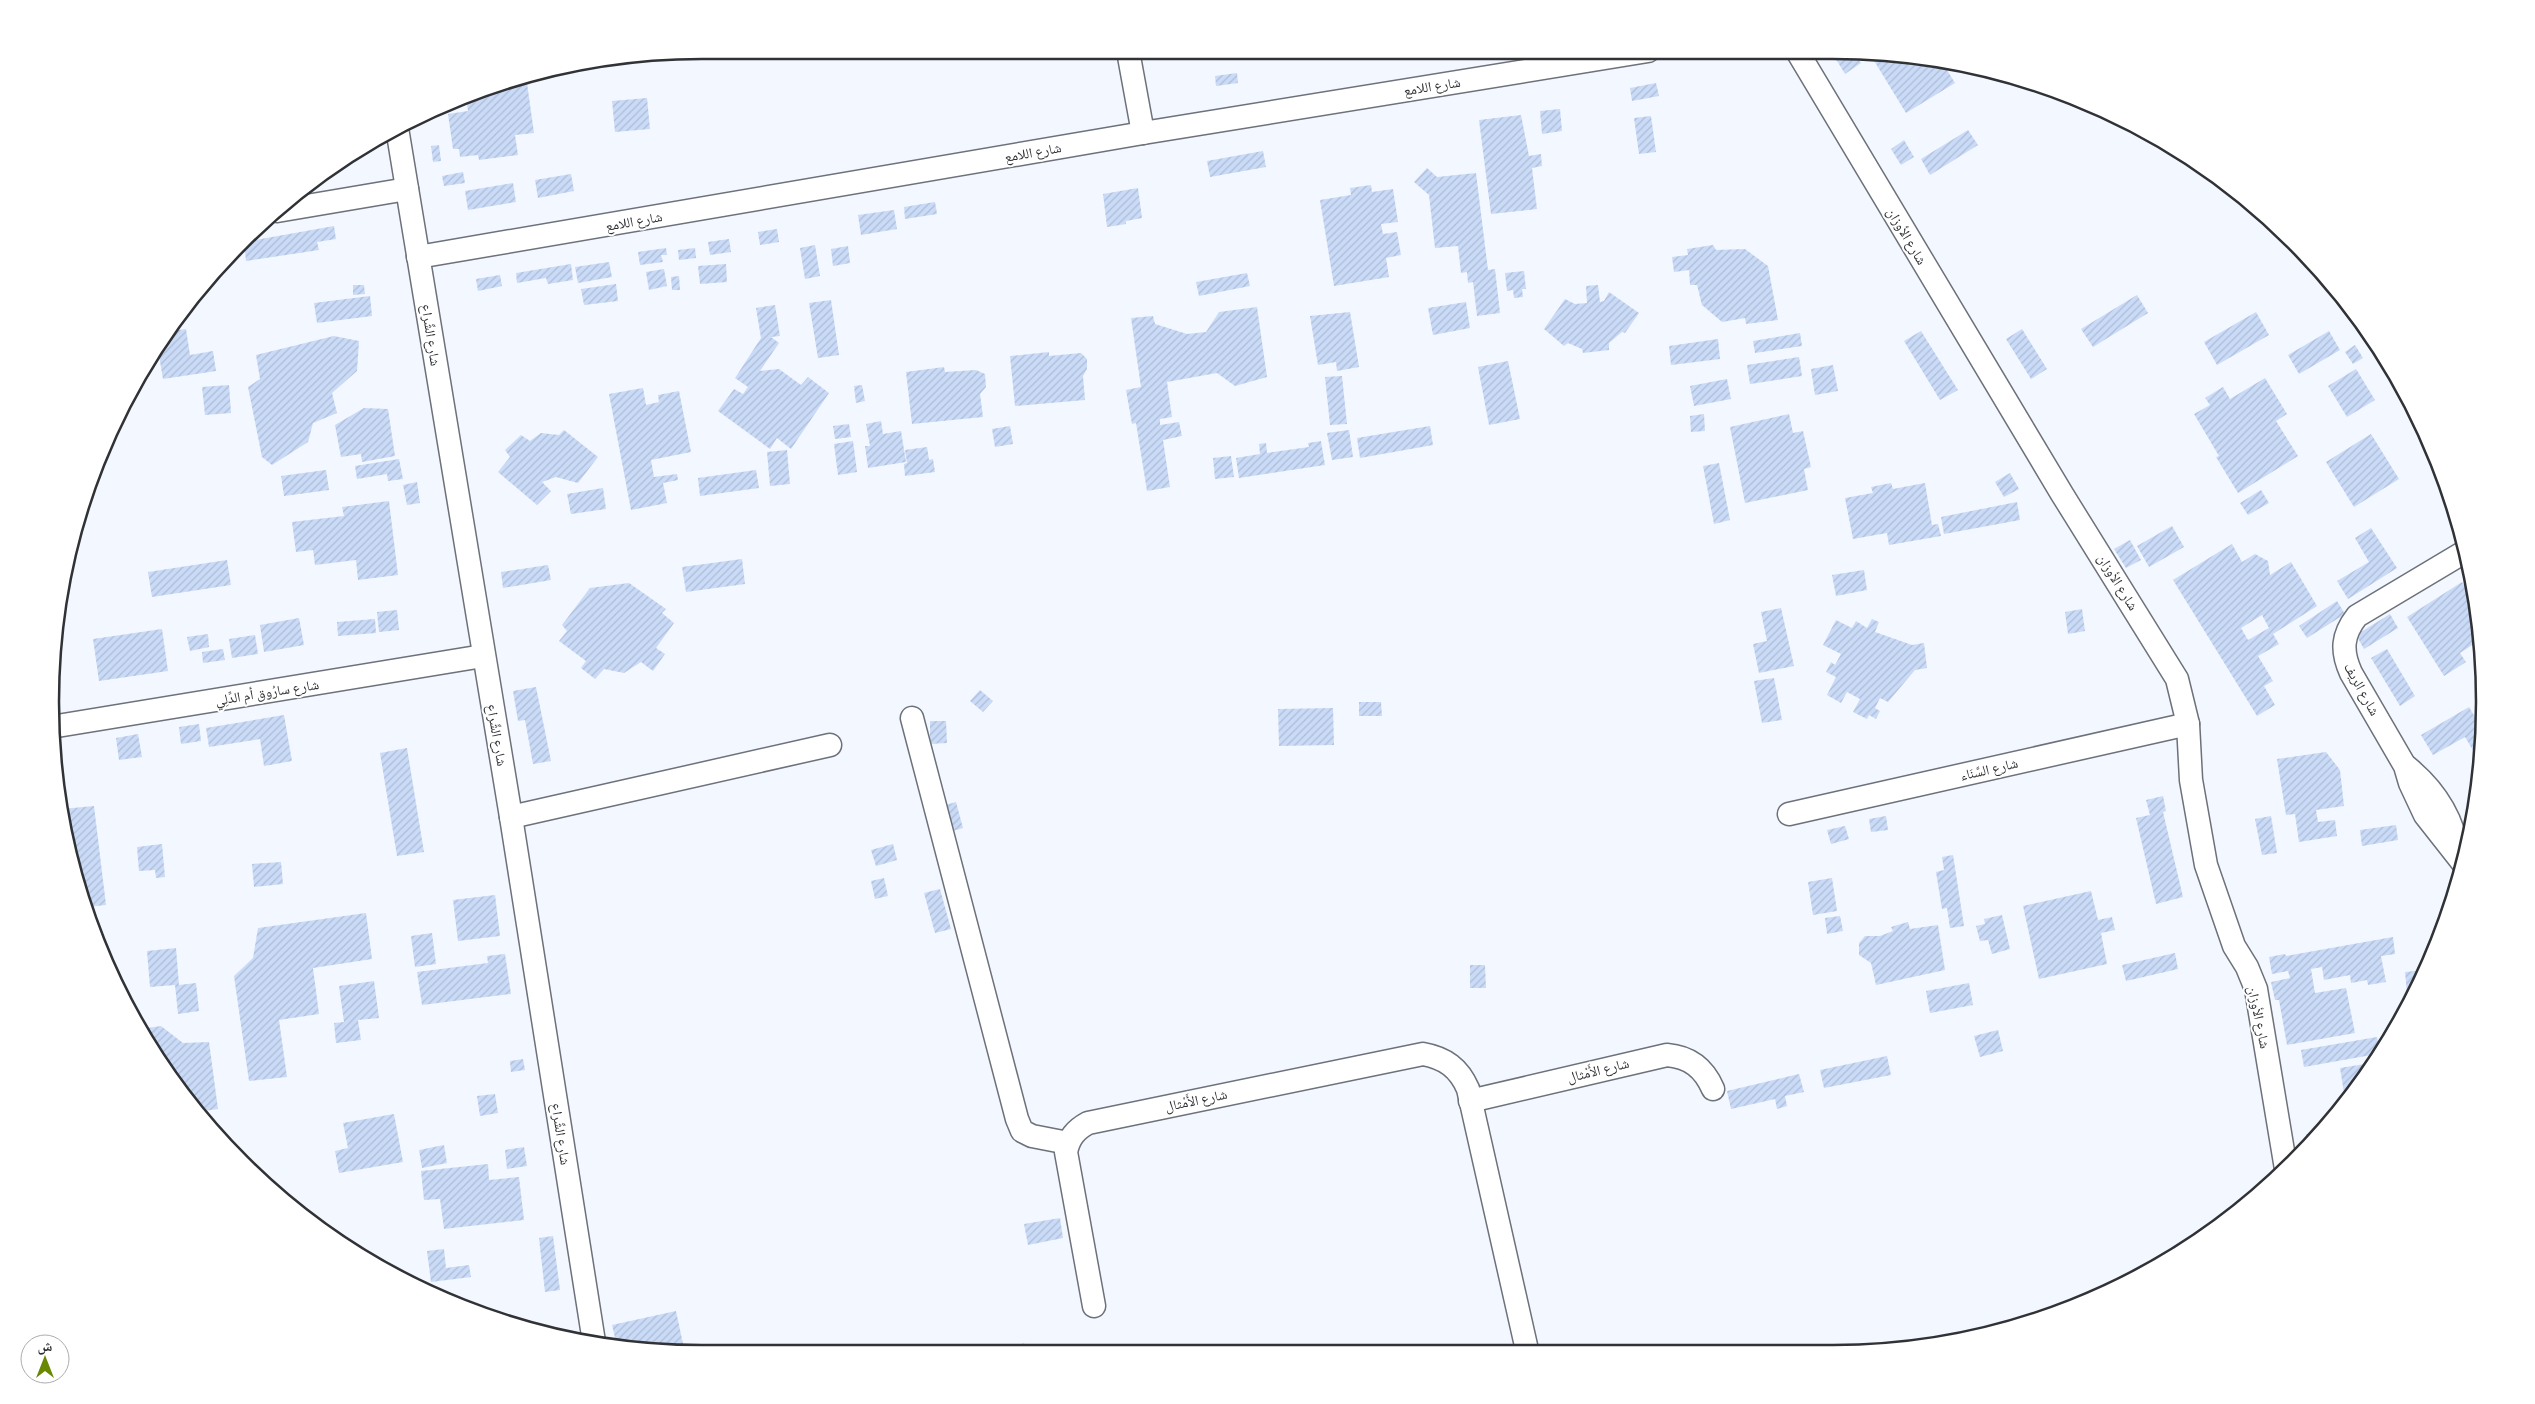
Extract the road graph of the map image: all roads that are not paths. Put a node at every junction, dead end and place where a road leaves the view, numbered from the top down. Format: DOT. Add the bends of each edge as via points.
graph roads {
  1 [pos="1130,59"];
  2 [pos="1599,59"];
  3 [pos="1802,59"];
  4 [pos="1143,133"];
  5 [pos="399,135"];
  6 [pos="408,189"];
  7 [pos="289,209"];
  8 [pos="418,257"];
  9 [pos="2459,555"];
  10 [pos="483,656"];
  11 [pos="912,718"];
  12 [pos="2188,724"];
  13 [pos="60,725"];
  14 [pos="830,744"];
  15 [pos="1789,814"];
  16 [pos="511,817"];
  17 [pos="2457,855"];
  18 [pos="1713,1089"];
  19 [pos="1470,1101"];
  20 [pos="1068,1143"];
  21 [pos="2285,1160"];
  22 [pos="1094,1306"];
  23 [pos="593,1336"];
  24 [pos="1526,1345"];
  1 -- 4 [label="street"];
  2 -- 4 [label="street, شارع اللامع"];
  3 -- 12 [label="street, شارع الأوزان" via="2057,486 2166,658 2177,679"];
  4 -- 8 [label="street, شارع اللامع"];
  5 -- 6 [label="street, شارع الشِّراع"];
  6 -- 7 [label="street"];
  6 -- 8 [label="street, شارع الشِّراع"];
  8 -- 10 [label="street, شارع الشِّراع"];
  9 -- 17 [label="street, شارع الريف" via="2358,616 2348,628 2343,643 2344,659 2405,766 2425,815"];
  10 -- 13 [label="street, شارع سارُوق أم الدِّلِي"];
  10 -- 16 [label="street, شارع الشِّراع"];
  11 -- 20 [label="street" via="1017,1120 1022,1131 1032,1136"];
  12 -- 15 [label="street, شارع السَّنَاء"];
  12 -- 21 [label="street, شارع الأوزان" via="2196,823 2218,906 2256,989"];
  14 -- 16 [label="street"];
  16 -- 23 [label="street, شارع الشِّراع"];
  18 -- 19 [label="street, شارع الأَمْثال" via="1694,1063 1667,1055"];
  19 -- 20 [label="street, شارع الأَمْثال" via="1464,1080 1452,1065 1434,1056 1412,1054 1088,1123 1073,1134"];
  19 -- 24 [label="street, شارع الأَمْثال"];
  20 -- 22 [label="street" via="1067,1162"];
}
